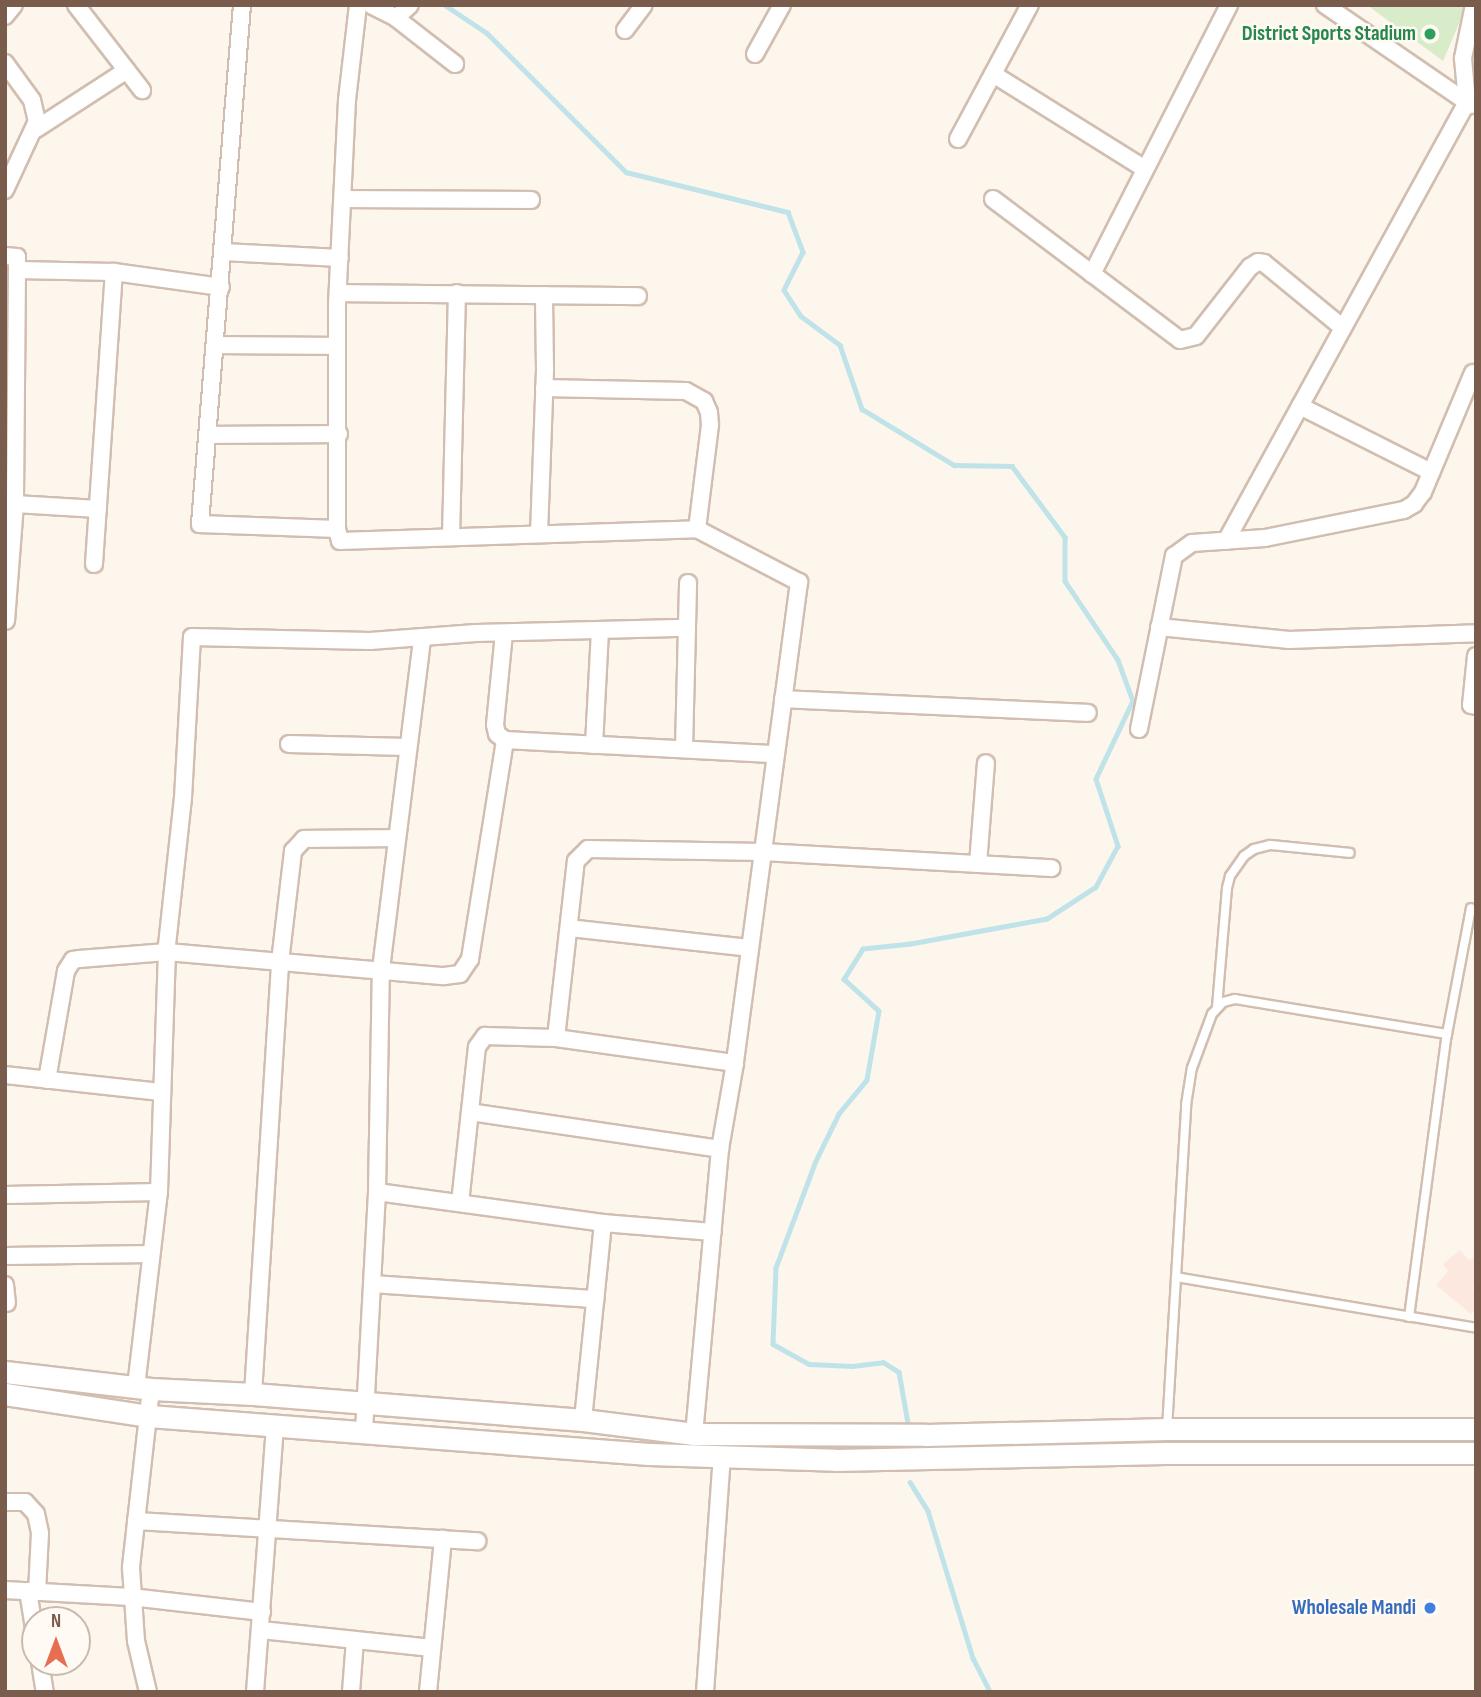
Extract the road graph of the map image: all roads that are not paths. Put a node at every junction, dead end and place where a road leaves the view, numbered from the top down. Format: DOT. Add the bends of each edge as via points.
graph roads {
  1 [pos="14,5"];
  2 [pos="76,5"];
  3 [pos="242,5"];
  4 [pos="358,5"];
  5 [pos="371,5"];
  6 [pos="410,5"];
  7 [pos="644,5"];
  8 [pos="782,5"];
  9 [pos="1030,5"];
  10 [pos="1228,5"];
  11 [pos="1325,5"];
  12 [pos="1474,5"];
  13 [pos="5,16"];
  14 [pos="396,18"];
  15 [pos="625,30"];
  16 [pos="755,54"];
  17 [pos="5,62"];
  18 [pos="455,64"];
  19 [pos="127,70"];
  20 [pos="993,74"];
  21 [pos="142,90"];
  22 [pos="1471,106"];
  23 [pos="36,129"];
  24 [pos="958,139"];
  25 [pos="1145,169"];
  26 [pos="5,190"];
  27 [pos="343,198"];
  28 [pos="993,198"];
  29 [pos="531,200"];
  30 [pos="223,252"];
  31 [pos="5,256"];
  32 [pos="340,258"];
  33 [pos="17,270"];
  34 [pos="114,272"];
  35 [pos="1092,274"];
  36 [pos="221,287"];
  37 [pos="338,293"];
  38 [pos="457,293"];
  39 [pos="544,295"];
  40 [pos="638,296"];
  41 [pos="1343,328"];
  42 [pos="217,345"];
  43 [pos="337,346"];
  44 [pos="1473,373"];
  45 [pos="544,388"];
  46 [pos="1300,406"];
  47 [pos="339,433"];
  48 [pos="208,435"];
  49 [pos="1432,472"];
  50 [pos="15,503"];
  51 [pos="97,509"];
  52 [pos="337,529"];
  53 [pos="697,529"];
  54 [pos="539,534"];
  55 [pos="451,537"];
  56 [pos="1226,541"];
  57 [pos="94,564"];
  58 [pos="688,583"];
  59 [pos="6,621"];
  60 [pos="1159,627"];
  61 [pos="687,628"];
  62 [pos="600,630"];
  63 [pos="504,633"];
  64 [pos="1476,633"];
  65 [pos="422,638"];
  66 [pos="1476,656"];
  67 [pos="783,699"];
  68 [pos="1476,706"];
  69 [pos="1088,713"];
  70 [pos="1139,729"];
  71 [pos="505,740"];
  72 [pos="289,744"];
  73 [pos="594,745"];
  74 [pos="407,747"];
  75 [pos="684,749"];
  76 [pos="776,754"];
  77 [pos="986,763"];
  78 [pos="396,838"];
  79 [pos="763,852"];
  80 [pos="1350,853"];
  81 [pos="978,864"];
  82 [pos="1052,868"];
  83 [pos="1471,908"];
  84 [pos="569,928"];
  85 [pos="750,948"];
  86 [pos="167,952"];
  87 [pos="280,962"];
  88 [pos="381,969"];
  89 [pos="1217,1007"];
  90 [pos="1447,1034"];
  91 [pos="556,1038"];
  92 [pos="735,1063"];
  93 [pos="5,1075"];
  94 [pos="47,1080"];
  95 [pos="162,1093"];
  96 [pos="470,1112"];
  97 [pos="720,1149"];
  98 [pos="159,1192"];
  99 [pos="377,1192"];
  100 [pos="5,1195"];
  101 [pos="460,1203"];
  102 [pos="603,1223"];
  103 [pos="713,1232"];
  104 [pos="151,1254"];
  105 [pos="5,1256"];
  106 [pos="1176,1277"];
  107 [pos="373,1284"];
  108 [pos="5,1285"];
  109 [pos="596,1299"];
  110 [pos="7,1303"];
  111 [pos="1409,1317"];
  112 [pos="1476,1328"];
  113 [pos="5,1372"];
  114 [pos="143,1388"];
  115 [pos="5,1394"];
  116 [pos="253,1394"];
  117 [pos="367,1403"];
  118 [pos="149,1416"];
  119 [pos="583,1420"];
  120 [pos="275,1425"];
  121 [pos="1167,1429"];
  122 [pos="1476,1429"];
  123 [pos="364,1432"];
  124 [pos="694,1434"];
  125 [pos="899,1435"];
  126 [pos="1165,1453"];
  127 [pos="1476,1453"];
  128 [pos="722,1457"];
  129 [pos="901,1460"];
  130 [pos="5,1502"];
  131 [pos="136,1521"];
  132 [pos="270,1527"];
  133 [pos="443,1539"];
  134 [pos="477,1541"];
  135 [pos="5,1590"];
  136 [pos="32,1591"];
  137 [pos="131,1597"];
  138 [pos="33,1606"];
  139 [pos="262,1612"];
  140 [pos="261,1630"];
  141 [pos="355,1640"];
  142 [pos="432,1648"];
  143 [pos="148,1692"];
  144 [pos="255,1692"];
  145 [pos="351,1692"];
  146 [pos="428,1692"];
  147 [pos="705,1692"];
  1 -- 13 [label="street"];
  2 -- 19 [label="street"];
  3 -- 30 [label="street"];
  4 -- 27 [label="street"];
  5 -- 14 [label="street"];
  6 -- 14 [label="street"];
  7 -- 15 [label="street"];
  8 -- 16 [label="street"];
  9 -- 20 [label="street"];
  10 -- 25 [label="street"];
  11 -- 22 [label="street"];
  12 -- 22 [label="street" via="1463,58"];
  14 -- 18 [label="street"];
  17 -- 23 [label="street" via="32,100"];
  19 -- 21 [label="street"];
  19 -- 23 [label="street"];
  20 -- 24 [label="street"];
  20 -- 25 [label="street"];
  22 -- 41 [label="street"];
  23 -- 26 [label="street"];
  25 -- 35 [label="street"];
  27 -- 29 [label="street"];
  27 -- 32 [label="street"];
  28 -- 35 [label="street"];
  30 -- 32 [label="street"];
  30 -- 36 [label="street"];
  31 -- 33 [label="street" via="17,257"];
  32 -- 37 [label="street"];
  33 -- 34 [label="street"];
  33 -- 50 [label="street"];
  34 -- 36 [label="street"];
  34 -- 51 [label="street"];
  35 -- 41 [label="street" via="1174,337 1188,340 1196,336 1250,267 1264,264"];
  36 -- 42 [label="street"];
  37 -- 38 [label="street"];
  37 -- 43 [label="street"];
  38 -- 39 [label="street"];
  38 -- 55 [label="street"];
  39 -- 40 [label="street"];
  39 -- 45 [label="street"];
  41 -- 46 [label="street"];
  42 -- 43 [label="street"];
  42 -- 48 [label="street"];
  43 -- 47 [label="street"];
  44 -- 49 [label="street"];
  45 -- 53 [label="street" via="686,391 704,401 710,425"];
  45 -- 54 [label="street"];
  46 -- 49 [label="street"];
  46 -- 56 [label="street"];
  47 -- 48 [label="street"];
  47 -- 52 [label="street"];
  48 -- 52 [label="street" via="200,524"];
  49 -- 56 [label="street" via="1415,503 1404,510 1265,538"];
  50 -- 51 [label="street"];
  50 -- 59 [label="street"];
  51 -- 57 [label="street"];
  52 -- 55 [label="street" via="340,541"];
  53 -- 54 [label="street"];
  53 -- 67 [label="street" via="799,582"];
  54 -- 55 [label="street"];
  56 -- 60 [label="street" via="1192,543 1174,556"];
  58 -- 61 [label="street"];
  60 -- 64 [label="street" via="1289,640"];
  60 -- 70 [label="street"];
  61 -- 62 [label="street"];
  61 -- 75 [label="street"];
  62 -- 63 [label="street"];
  62 -- 73 [label="street"];
  63 -- 65 [label="street"];
  63 -- 71 [label="street" via="495,725"];
  65 -- 74 [label="street"];
  65 -- 86 [label="street" via="192,637 183,798"];
  66 -- 68 [label="street" via="1471,705"];
  67 -- 69 [label="street"];
  67 -- 76 [label="street"];
  71 -- 73 [label="street"];
  71 -- 88 [label="street" via="467,966 452,976"];
  72 -- 74 [label="street"];
  73 -- 75 [label="street"];
  74 -- 78 [label="street"];
  75 -- 76 [label="street"];
  76 -- 79 [label="street"];
  77 -- 81 [label="street"];
  78 -- 87 [label="street" via="312,839 295,847"];
  78 -- 88 [label="street"];
  79 -- 81 [label="street"];
  79 -- 84 [label="street" via="589,849 576,861"];
  79 -- 85 [label="street"];
  80 -- 89 [label="lane" via="1270,845 1244,856 1227,888"];
  81 -- 82 [label="street"];
  83 -- 90 [label="lane"];
  84 -- 85 [label="street"];
  84 -- 91 [label="street"];
  85 -- 92 [label="street"];
  86 -- 87 [label="street"];
  86 -- 94 [label="street" via="79,959 70,964 63,979"];
  86 -- 95 [label="street"];
  87 -- 88 [label="street"];
  87 -- 116 [label="street"];
  88 -- 99 [label="street"];
  89 -- 90 [label="lane" via="1240,1000"];
  89 -- 106 [label="lane" via="1204,1028 1192,1068"];
  90 -- 111 [label="lane"];
  91 -- 92 [label="street"];
  91 -- 96 [label="street" via="497,1034 482,1039 477,1046"];
  92 -- 97 [label="street"];
  93 -- 94 [label="street"];
  94 -- 95 [label="street"];
  95 -- 98 [label="street"];
  96 -- 97 [label="street"];
  96 -- 101 [label="street"];
  97 -- 103 [label="street"];
  98 -- 100 [label="street"];
  98 -- 104 [label="street"];
  99 -- 101 [label="street"];
  99 -- 107 [label="street"];
  101 -- 102 [label="street"];
  102 -- 103 [label="street"];
  102 -- 109 [label="street"];
  103 -- 124 [label="street"];
  104 -- 105 [label="street"];
  104 -- 114 [label="street"];
  106 -- 111 [label="lane"];
  106 -- 121 [label="lane"];
  107 -- 109 [label="street"];
  107 -- 117 [label="street"];
  108 -- 110 [label="street"];
  109 -- 119 [label="street"];
  111 -- 112 [label="lane"];
  113 -- 114 [label="main road"];
  114 -- 116 [label="main road"];
  114 -- 118 [label="street"];
  115 -- 118 [label="main road"];
  116 -- 117 [label="main road"];
  117 -- 119 [label="main road"];
  117 -- 123 [label="street"];
  118 -- 120 [label="main road"];
  118 -- 131 [label="street"];
  119 -- 124 [label="main road"];
  120 -- 123 [label="main road"];
  120 -- 132 [label="street"];
  121 -- 122 [label="main road"];
  121 -- 125 [label="main road"];
  121 -- 126 [label="lane"];
  123 -- 128 [label="main road"];
  124 -- 125 [label="main road"];
  125 -- 129 [label="main road"];
  126 -- 127 [label="main road"];
  126 -- 129 [label="main road"];
  128 -- 129 [label="main road"];
  128 -- 147 [label="street"];
  130 -- 136 [label="street" via="25,1502 36,1514 40,1533"];
  131 -- 132 [label="street"];
  131 -- 137 [label="street"];
  132 -- 133 [label="street"];
  132 -- 139 [label="street"];
  133 -- 134 [label="street"];
  133 -- 142 [label="street"];
  135 -- 136 [label="street"];
  136 -- 137 [label="street"];
  136 -- 138 [label="street"];
  137 -- 139 [label="street"];
  137 -- 143 [label="street"];
  139 -- 140 [label="street"];
  140 -- 141 [label="street"];
  140 -- 144 [label="street"];
  141 -- 142 [label="street"];
  141 -- 145 [label="street"];
  142 -- 146 [label="street"];
}
